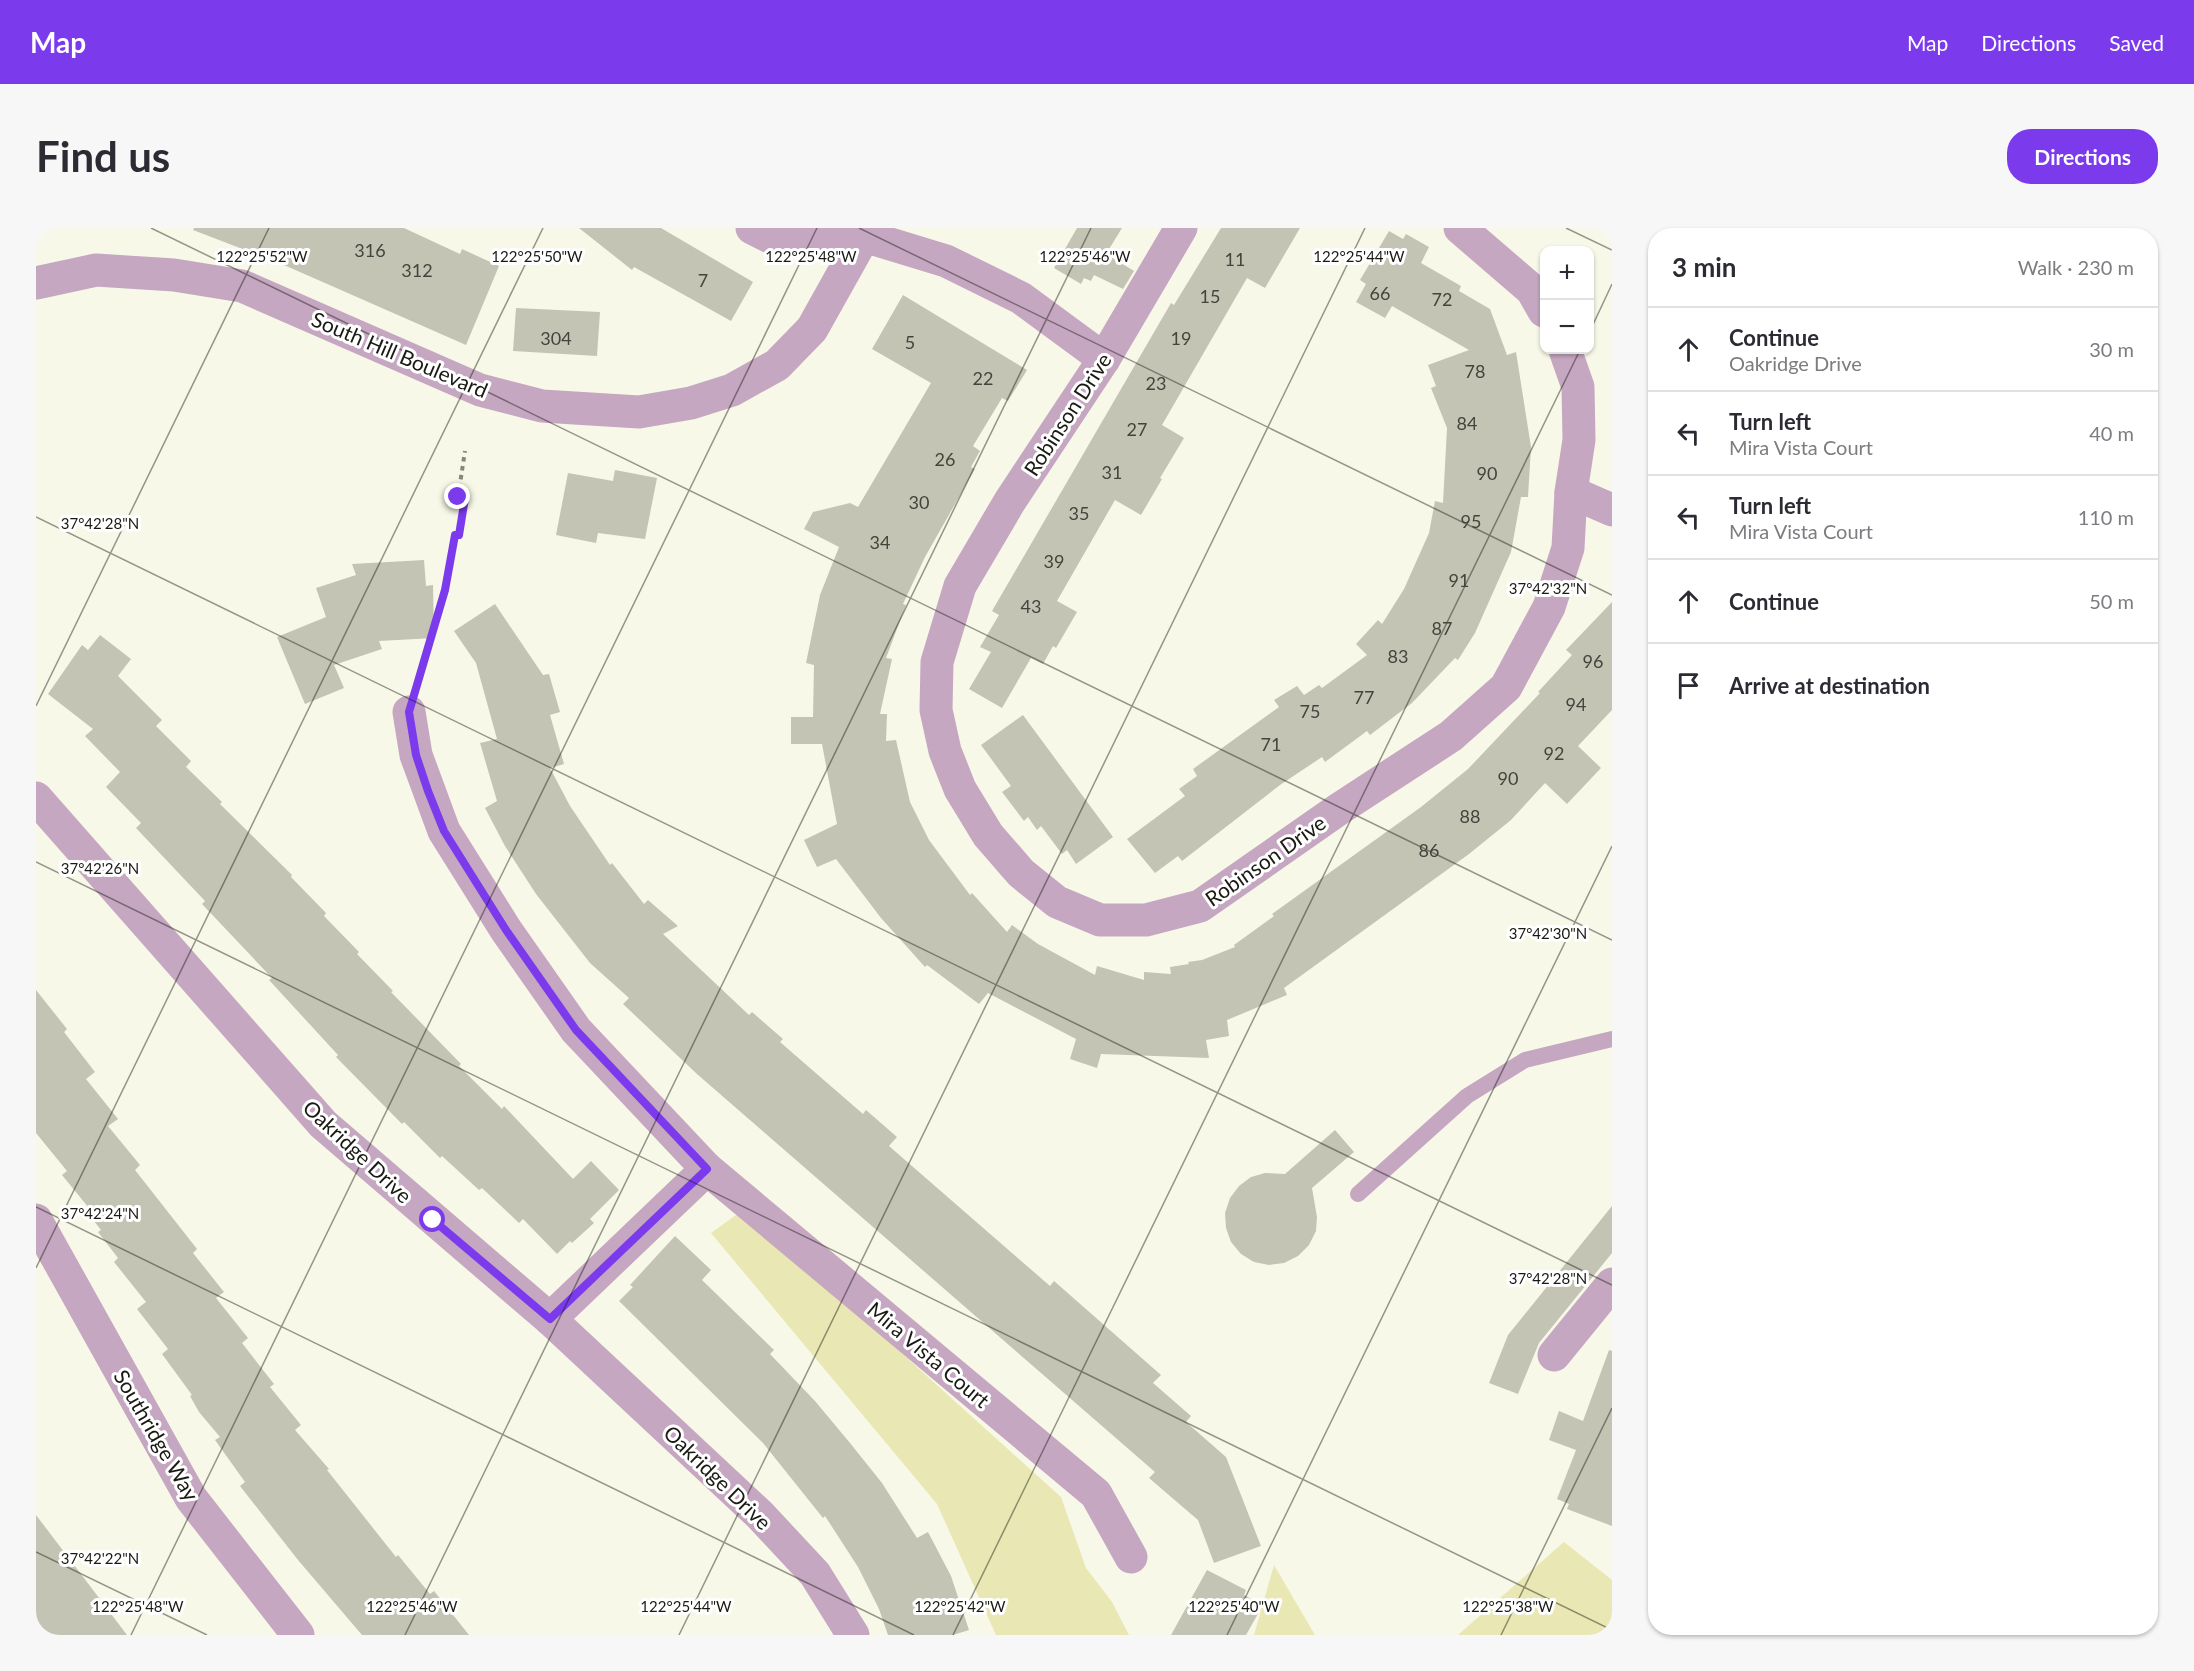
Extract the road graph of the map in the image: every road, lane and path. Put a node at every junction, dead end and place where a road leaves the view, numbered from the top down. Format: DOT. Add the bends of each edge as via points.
graph roads {
  1 [pos="1181,228"];
  2 [pos="1460,228"];
  3 [pos="761,231"];
  4 [pos="864,232"];
  5 [pos="36,283"];
  6 [pos="1540,303"];
  7 [pos="1566,354"];
  8 [pos="1104,359"];
  9 [pos="465,452"];
  10 [pos="1571,492"];
  11 [pos="1612,510"];
  12 [pos="409,712"];
  13 [pos="36,798"];
  14 [pos="1612,1039"];
  15 [pos="707,1169"];
  16 [pos="1358,1194"];
  17 [pos="36,1220"];
  18 [pos="1612,1284"];
  19 [pos="550,1319"];
  20 [pos="1554,1355"];
  21 [pos="1131,1557"];
  22 [pos="298,1635"];
  23 [pos="853,1635"];
  1 -- 8 [label="street, Robinson Drive"];
  2 -- 6 [label="street" via="1532,290"];
  3 -- 4 [label="street"];
  4 -- 5 [label="street, South Hill Boulevard" via="812,329 777,365 732,390 691,403 639,412 542,406 480,390 242,286 174,275 96,270"];
  4 -- 8 [label="street" via="946,261 1021,298"];
  7 -- 10 [label="street, Robinson Drive" via="1578,387 1579,440"];
  8 -- 10 [label="street, Robinson Drive" via="1010,501 960,586 937,662 936,710 945,751 960,789 988,835 1021,873 1057,902 1100,920 1146,920 1200,906 1452,736 1506,687 1549,607 1568,548"];
  9 -- 12 [label="path" via="458,497 465,498 459,535 455,535 445,590"];
  10 -- 11 [label="street"];
  12 -- 15 [label="street, Mira Vista Court" via="416,755 444,831 506,930 576,1030"];
  13 -- 19 [label="street, Oakridge Drive" via="323,1124"];
  14 -- 16 [label="lane" via="1525,1060 1467,1096"];
  15 -- 19 [label="street"];
  15 -- 21 [label="street, Mira Vista Court" via="1096,1494"];
  17 -- 22 [label="street, Southridge Way" via="191,1498"];
  18 -- 20 [label="street"];
  19 -- 23 [label="street, Oakridge Drive" via="760,1515 815,1574"];
}
